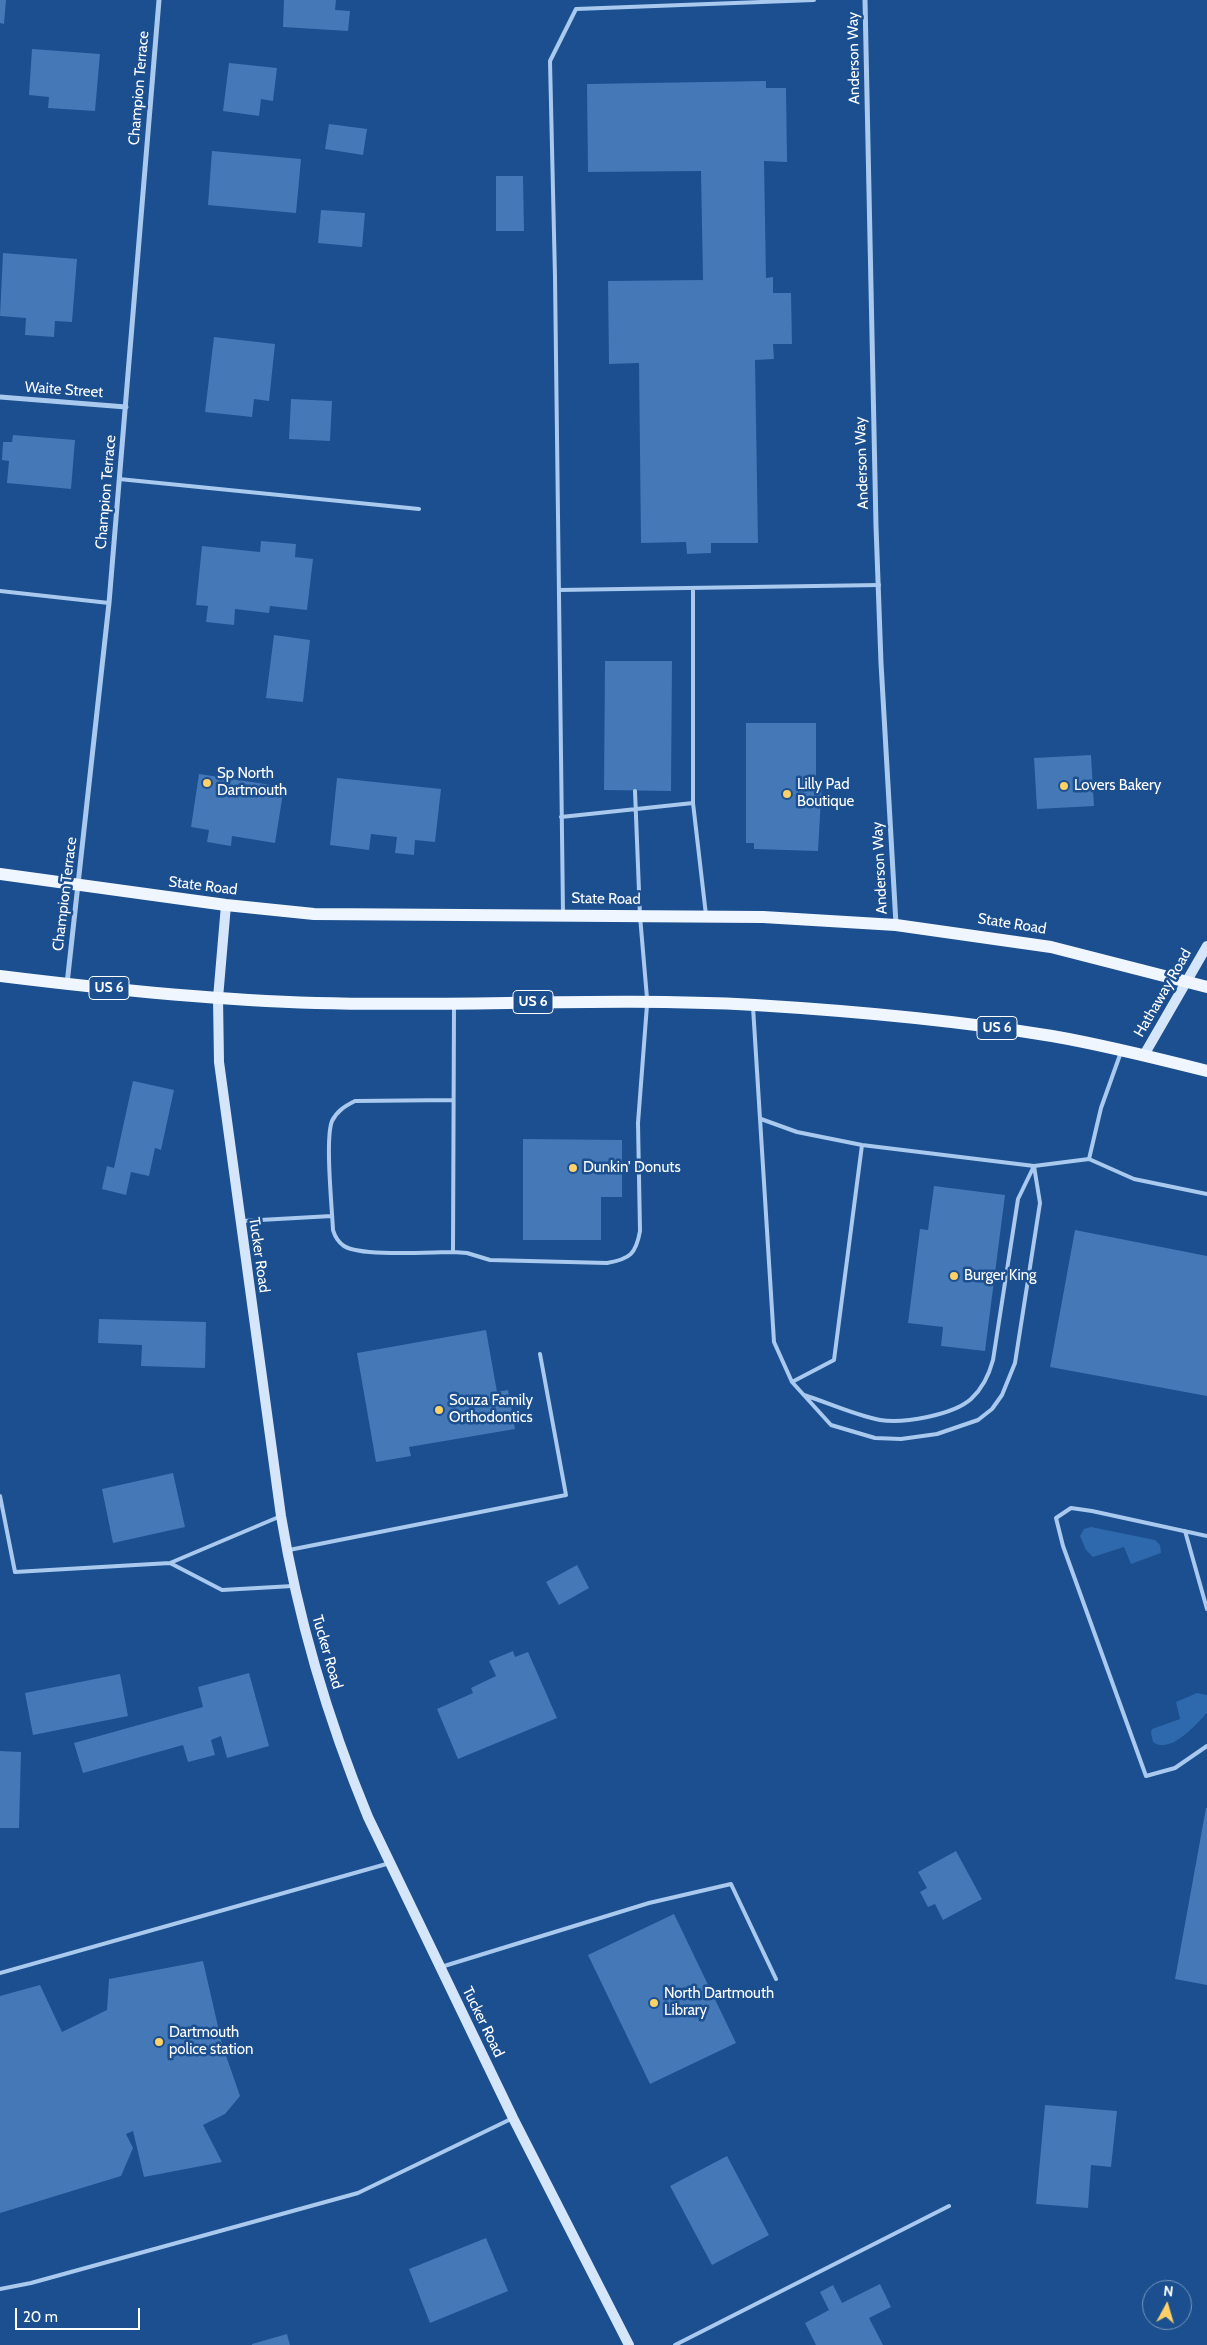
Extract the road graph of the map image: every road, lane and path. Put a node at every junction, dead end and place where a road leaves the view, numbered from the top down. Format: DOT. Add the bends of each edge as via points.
graph roads {
  1 [pos="159,0"];
  2 [pos="814,0"];
  3 [pos="865,0"];
  4 [pos="0,397"];
  5 [pos="126,407"];
  6 [pos="119,479"];
  7 [pos="419,509"];
  8 [pos="878,586"];
  9 [pos="693,588"];
  10 [pos="559,590"];
  11 [pos="0,591"];
  12 [pos="109,603"];
  13 [pos="634,791"];
  14 [pos="693,803"];
  15 [pos="635,809"];
  16 [pos="561,817"];
  17 [pos="0,874"];
  18 [pos="79,886"];
  19 [pos="226,905"];
  20 [pos="562,914"];
  21 [pos="640,916"];
  22 [pos="706,917"];
  23 [pos="896,925"];
  24 [pos="1207,946"];
  25 [pos="0,976"];
  26 [pos="1186,982"];
  27 [pos="66,984"];
  28 [pos="1207,987"];
  29 [pos="218,998"];
  30 [pos="647,1002"];
  31 [pos="454,1003"];
  32 [pos="753,1005"];
  33 [pos="1122,1051"];
  34 [pos="1144,1055"];
  35 [pos="1207,1071"];
  36 [pos="453,1100"];
  37 [pos="761,1120"];
  38 [pos="862,1145"];
  39 [pos="1089,1160"];
  40 [pos="1034,1166"];
  41 [pos="1207,1194"];
  42 [pos="332,1216"];
  43 [pos="240,1221"];
  44 [pos="453,1252"];
  45 [pos="540,1354"];
  46 [pos="792,1382"];
  47 [pos="803,1395"];
  48 [pos="0,1496"];
  49 [pos="280,1516"];
  50 [pos="1185,1532"];
  51 [pos="1207,1536"];
  52 [pos="286,1550"];
  53 [pos="170,1563"];
  54 [pos="294,1586"];
  55 [pos="1207,1609"];
  56 [pos="1207,1746"];
  57 [pos="390,1863"];
  58 [pos="439,1968"];
  59 [pos="0,1973"];
  60 [pos="776,1978"];
  61 [pos="513,2118"];
  62 [pos="950,2206"];
  63 [pos="0,2289"];
  64 [pos="629,2345"];
  65 [pos="675,2345"];
  1 -- 5 [label="street, Champion Terrace"];
  2 -- 10 [label="lane" via="576,9 550,61"];
  3 -- 8 [label="street, Anderson Way"];
  4 -- 5 [label="street, Waite Street"];
  5 -- 6 [label="street, Champion Terrace"];
  6 -- 7 [label="lane"];
  6 -- 12 [label="street, Champion Terrace"];
  8 -- 9 [label="lane"];
  8 -- 23 [label="street, Anderson Way"];
  9 -- 10 [label="lane"];
  9 -- 14 [label="lane"];
  10 -- 16 [label="lane"];
  11 -- 12 [label="lane"];
  12 -- 18 [label="street, Champion Terrace"];
  13 -- 15 [label="lane"];
  14 -- 15 [label="lane"];
  14 -- 22 [label="lane"];
  15 -- 16 [label="lane"];
  15 -- 21 [label="lane"];
  16 -- 20 [label="lane"];
  17 -- 18 [label="main road, State Road"];
  18 -- 19 [label="main road, State Road"];
  18 -- 27 [label="street, Champion Terrace"];
  19 -- 20 [label="main road, State Road" via="314,914"];
  19 -- 29 [label="main road, Tucker Road"];
  20 -- 21 [label="main road, State Road"];
  21 -- 22 [label="main road, State Road"];
  21 -- 30 [label="lane"];
  22 -- 23 [label="main road, State Road"];
  23 -- 26 [label="main road, State Road" via="1052,947"];
  24 -- 26 [label="main road, Hathaway Road"];
  25 -- 27 [label="main road, US 6"];
  26 -- 28 [label="main road, State Road"];
  26 -- 34 [label="main road, Hathaway Road"];
  27 -- 29 [label="main road, US 6"];
  29 -- 31 [label="main road, US 6" via="317,1003"];
  29 -- 43 [label="main road, Tucker Road" via="219,1062"];
  30 -- 31 [label="main road, US 6"];
  30 -- 32 [label="main road, US 6"];
  30 -- 44 [label="lane" via="638,1122 640,1231 631,1255 607,1263 490,1260"];
  31 -- 36 [label="lane"];
  32 -- 33 [label="main road, US 6" via="976,1025"];
  32 -- 37 [label="lane"];
  33 -- 34 [label="main road, US 6"];
  33 -- 39 [label="lane" via="1101,1108"];
  34 -- 35 [label="main road, US 6"];
  36 -- 42 [label="lane" via="355,1101 345,1106 332,1121 329,1132"];
  36 -- 44 [label="lane"];
  37 -- 38 [label="lane" via="797,1132"];
  37 -- 46 [label="lane" via="774,1342"];
  38 -- 40 [label="lane"];
  38 -- 46 [label="lane" via="834,1360"];
  39 -- 40 [label="lane"];
  39 -- 41 [label="lane" via="1134,1180"];
  40 -- 47 [label="lane" via="1018,1199 994,1360 989,1376 970,1400 932,1415 899,1421 867,1416"];
  40 -- 47 [label="lane" via="1040,1203 1015,1363 1002,1395 992,1409 978,1420 937,1434 901,1439 875,1438 832,1426"];
  42 -- 43 [label="lane"];
  42 -- 44 [label="lane" via="337,1240 355,1250"];
  43 -- 49 [label="main road, Tucker Road"];
  45 -- 52 [label="lane" via="566,1495"];
  46 -- 47 [label="lane"];
  48 -- 53 [label="lane" via="15,1572"];
  49 -- 52 [label="main road, Tucker Road"];
  49 -- 53 [label="lane"];
  50 -- 51 [label="lane"];
  50 -- 55 [label="lane"];
  50 -- 56 [label="lane" via="1071,1508 1056,1518 1146,1776 1174,1768"];
  52 -- 54 [label="main road, Tucker Road"];
  53 -- 54 [label="lane" via="222,1590"];
  54 -- 57 [label="main road, Tucker Road" via="314,1663 348,1769"];
  57 -- 58 [label="main road, Tucker Road"];
  57 -- 59 [label="lane"];
  58 -- 60 [label="lane" via="649,1902 731,1884"];
  58 -- 61 [label="main road, Tucker Road"];
  61 -- 63 [label="lane" via="358,2194"];
  61 -- 64 [label="main road, Tucker Road"];
  62 -- 65 [label="lane"];
}
